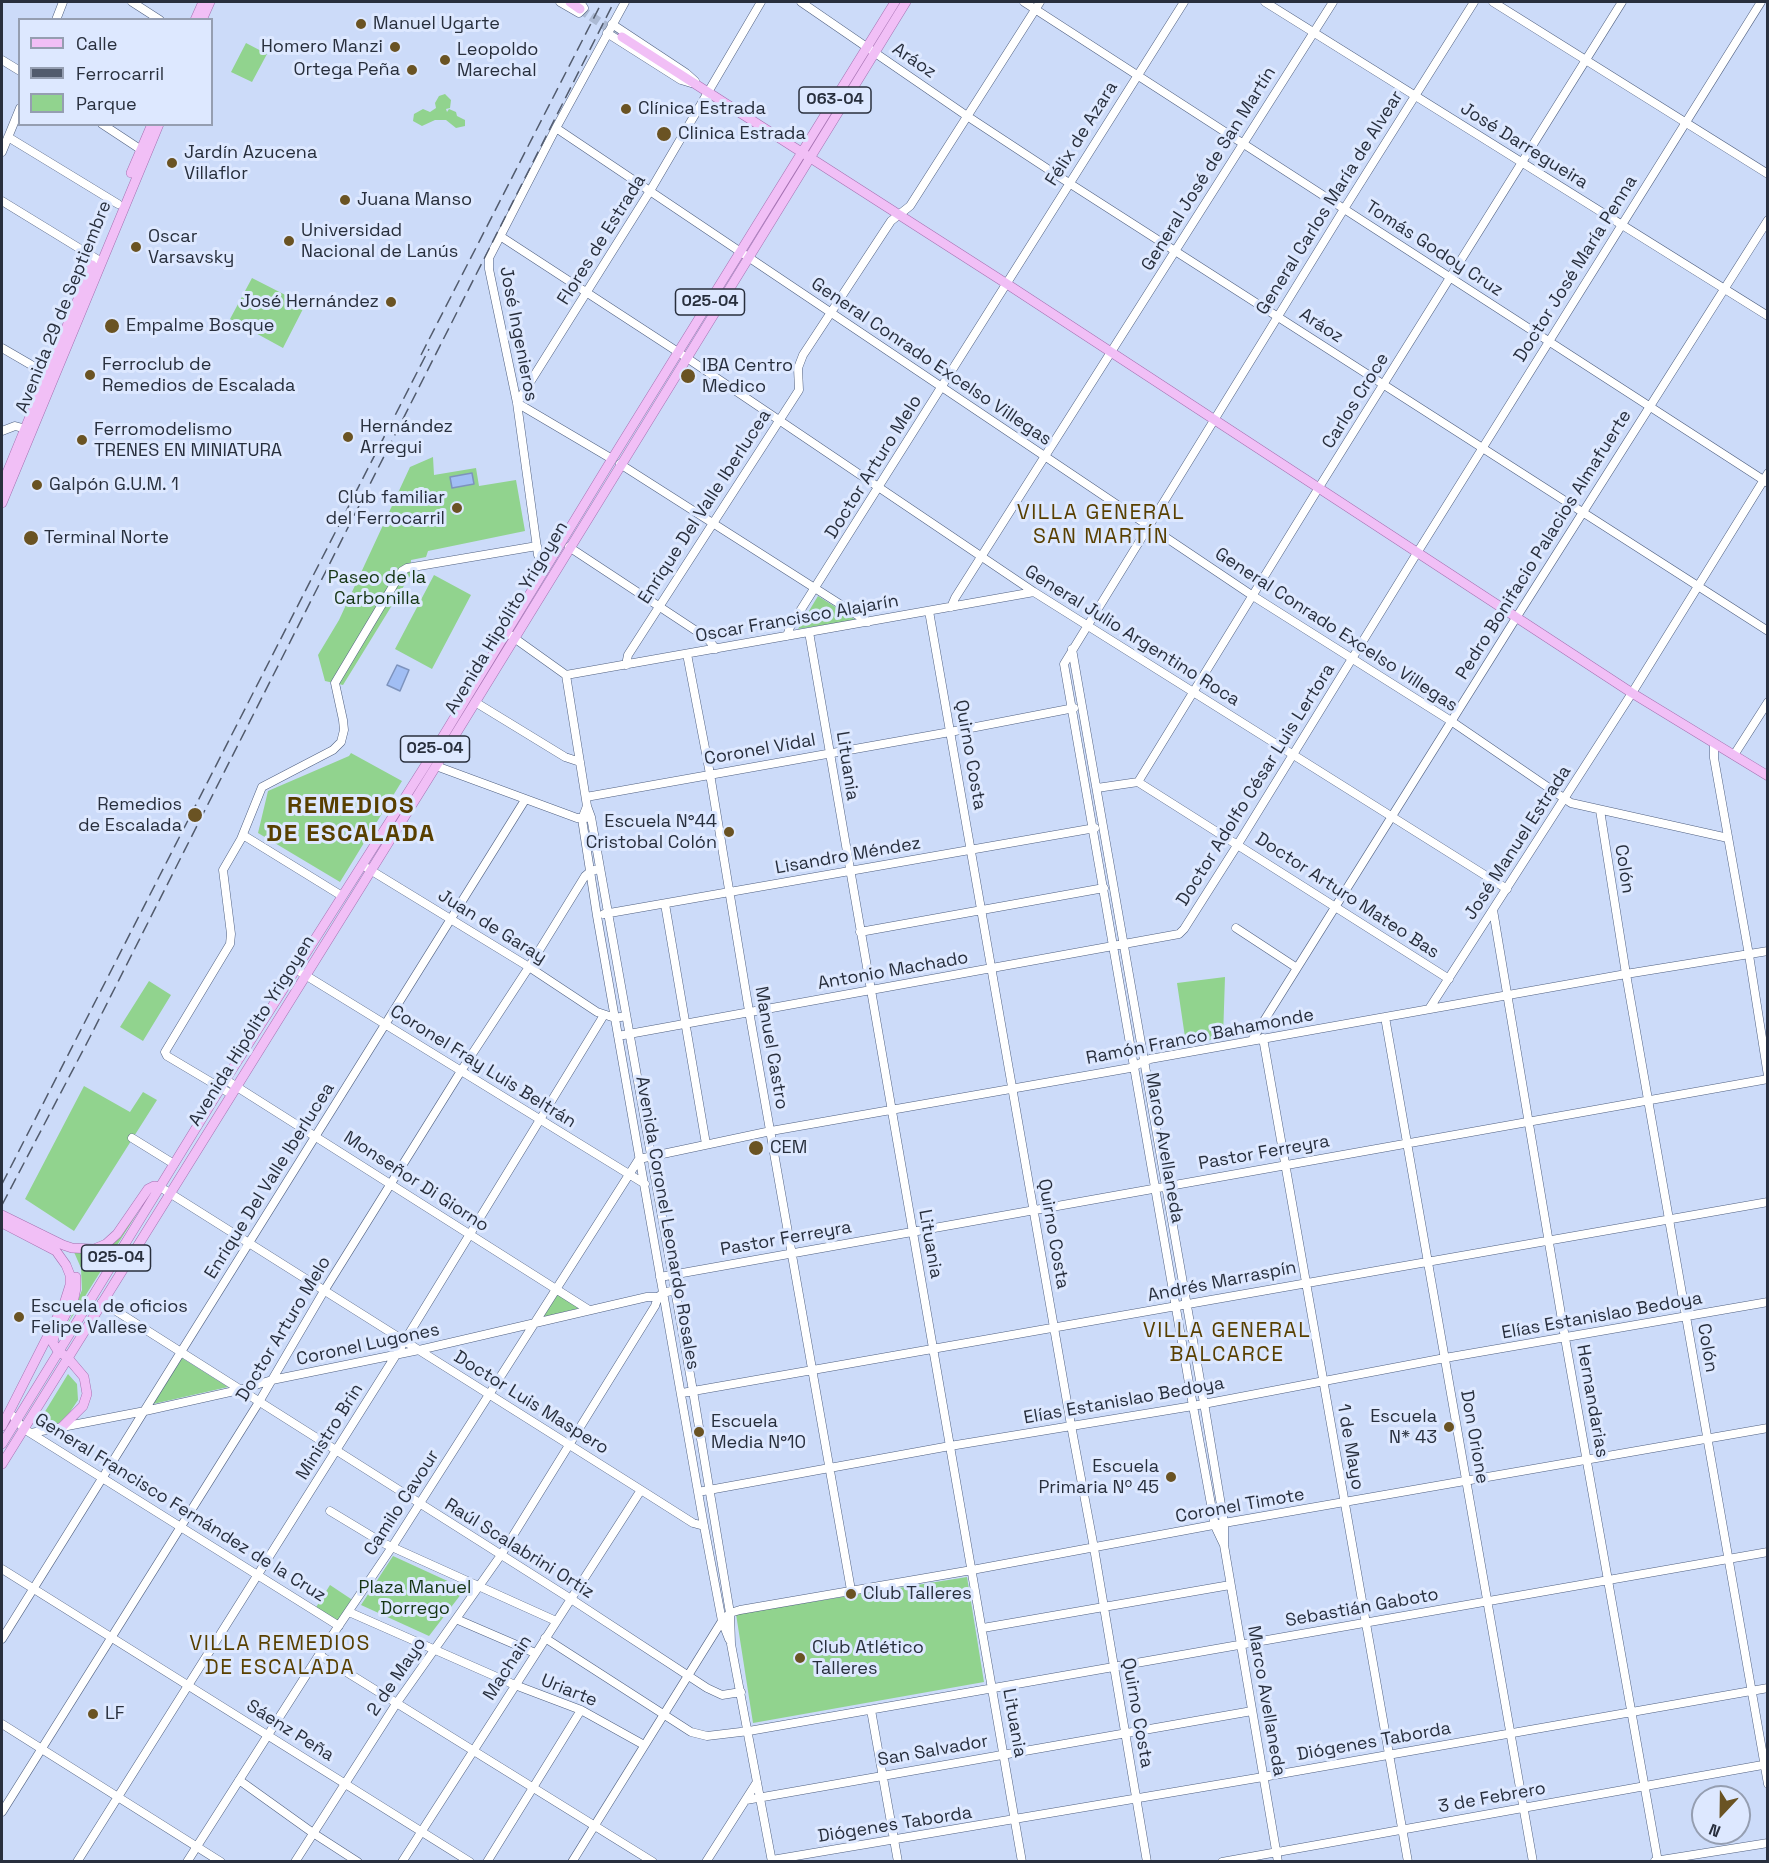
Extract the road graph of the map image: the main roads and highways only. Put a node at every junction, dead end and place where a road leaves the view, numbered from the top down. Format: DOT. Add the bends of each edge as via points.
graph roads {
  1 [pos="202,2"];
  2 [pos="210,2"];
  3 [pos="570,2"];
  4 [pos="895,2"];
  5 [pos="906,2"];
  6 [pos="580,5"];
  7 [pos="196,18"];
  8 [pos="203,18"];
  9 [pos="622,37"];
  10 [pos="871,51"];
  11 [pos="151,126"];
  12 [pos="158,126"];
  13 [pos="144,152"];
  14 [pos="806,155"];
  15 [pos="98,260"];
  16 [pos="28,430"];
  17 [pos="616,461"];
  18 [pos="2,485"];
  19 [pos="2,503"];
  20 [pos="510,635"];
  21 [pos="1767,776"];
  22 [pos="367,868"];
  23 [pos="160,1187"];
  24 [pos="2,1215"];
  25 [pos="2,1223"];
  26 [pos="52,1241"];
  27 [pos="51,1336"];
  28 [pos="58,1352"];
  29 [pos="69,1353"];
  30 [pos="2,1426"];
  31 [pos="63,1426"];
  32 [pos="2,1441"];
  33 [pos="2,1464"];
  1 -- 7 [label="main road"];
  2 -- 8 [label="main road"];
  3 -- 6 [label="main road"];
  4 -- 10 [label="main road, Avenida Hipólito Yrigoyen / 063-04"];
  5 -- 10 [label="main road, Avenida Hipólito Yrigoyen / 063-04"];
  9 -- 14 [label="main road"];
  10 -- 14 [label="main road, Avenida Hipólito Yrigoyen / 063-04"];
  11 -- 13 [label="main road, Avenida 29 de Septiembre"];
  12 -- 13 [label="main road, Avenida 29 de Septiembre"];
  13 -- 15 [label="main road, Avenida 29 de Septiembre"];
  13 -- 15 [label="main road, Avenida 29 de Septiembre" via="118,204"];
  14 -- 17 [label="main road, Avenida Hipólito Yrigoyen / 025-04"];
  14 -- 21 [label="main road" via="1632,693"];
  15 -- 16 [label="main road, Avenida 29 de Septiembre"];
  16 -- 18 [label="main road, Avenida 29 de Septiembre"];
  16 -- 19 [label="main road, Avenida 29 de Septiembre"];
  17 -- 20 [label="main road, Avenida Hipólito Yrigoyen / 025-04" via="569,547"];
  17 -- 20 [label="main road, Avenida Hipólito Yrigoyen / 025-04" via="544,569"];
  20 -- 22 [label="main road, Avenida Hipólito Yrigoyen / 025-04"];
  20 -- 22 [label="main road, Avenida Hipólito Yrigoyen / 025-04" via="436,766"];
  22 -- 23 [label="main road, Avenida Hipólito Yrigoyen / 025-04" via="342,896"];
  22 -- 29 [label="main road, Avenida Hipólito Yrigoyen / 025-04" via="306,975"];
  23 -- 26 [label="main road" via="148,1189 106,1244 93,1249"];
  23 -- 28 [label="main road, Avenida Hipólito Yrigoyen / 025-04"];
  24 -- 26 [label="main road"];
  25 -- 27 [label="main road" via="56,1251 66,1265 70,1275 68,1295"];
  26 -- 27 [label="main road" via="67,1255 76,1288 70,1307"];
  27 -- 28 [label="main road"];
  27 -- 30 [label="main road"];
  28 -- 29 [label="main road"];
  28 -- 32 [label="main road, Avenida Hipólito Yrigoyen / 025-04"];
  29 -- 31 [label="main road" via="87,1389 86,1400"];
  29 -- 33 [label="main road, Avenida Hipólito Yrigoyen / 025-04" via="28,1431"];
}
